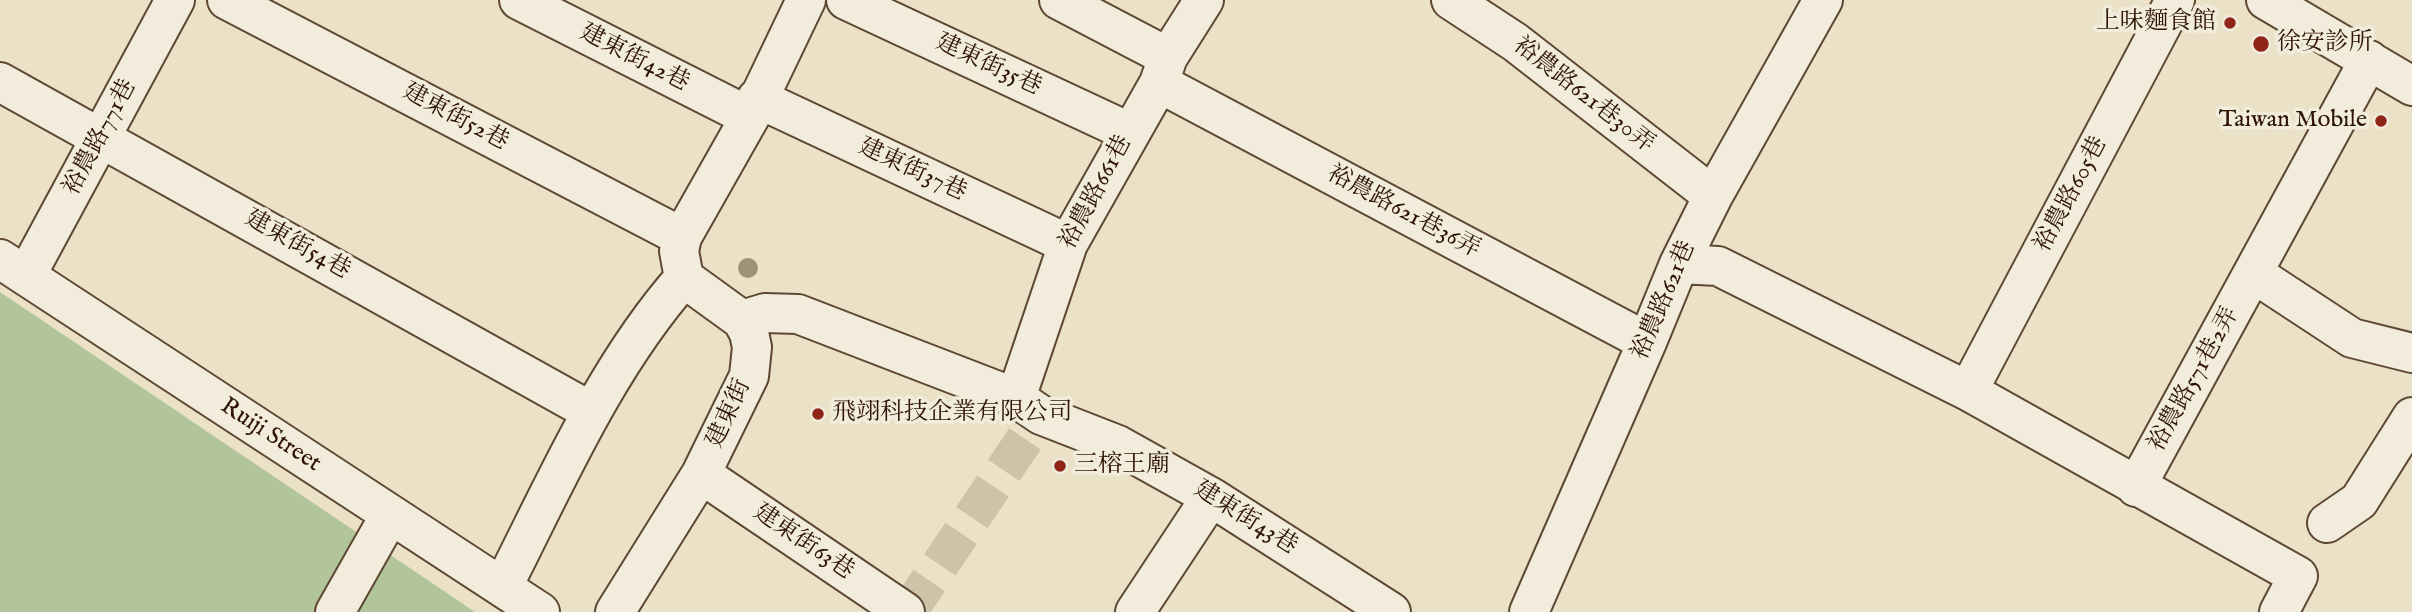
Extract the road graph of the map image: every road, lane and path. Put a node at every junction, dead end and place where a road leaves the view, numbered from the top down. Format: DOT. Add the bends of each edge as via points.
graph roads {
  1 [pos="175,0"];
  2 [pos="227,0"];
  3 [pos="519,0"];
  4 [pos="806,0"];
  5 [pos="846,0"];
  6 [pos="1059,0"];
  7 [pos="1204,0"];
  8 [pos="1451,0"];
  9 [pos="1823,0"];
  10 [pos="2175,0"];
  11 [pos="2266,0"];
  12 [pos="2369,60"];
  13 [pos="1163,70"];
  14 [pos="0,82"];
  15 [pos="2412,86"];
  16 [pos="753,108"];
  17 [pos="1129,132"];
  18 [pos="102,136"];
  19 [pos="1713,196"];
  20 [pos="682,237"];
  21 [pos="1068,244"];
  22 [pos="1679,264"];
  23 [pos="13,268"];
  24 [pos="2253,273"];
  25 [pos="684,278"];
  26 [pos="742,320"];
  27 [pos="1647,342"];
  28 [pos="2412,354"];
  29 [pos="1968,391"];
  30 [pos="1016,398"];
  31 [pos="592,412"];
  32 [pos="2412,417"];
  33 [pos="701,474"];
  34 [pos="2136,487"];
  35 [pos="1211,497"];
  36 [pos="390,515"];
  37 [pos="2327,523"];
  38 [pos="503,586"];
  39 [pos="335,612"];
  40 [pos="540,612"];
  41 [pos="615,612"];
  42 [pos="905,612"];
  43 [pos="1135,612"];
  44 [pos="1391,612"];
  45 [pos="1529,612"];
  46 [pos="2279,612"];
  1 -- 18 [label="street, 裕農路771巷"];
  2 -- 20 [label="street, 建東街52巷"];
  3 -- 16 [label="street, 建東街42巷"];
  4 -- 16 [label="street"];
  5 -- 17 [label="street, 建東街35巷"];
  6 -- 13 [label="street, 裕農路621巷36弄"];
  7 -- 13 [label="street, 裕農路661巷"];
  8 -- 19 [label="street, 裕農路621巷30弄" via="1515,42"];
  9 -- 19 [label="street, 裕農路621巷"];
  10 -- 29 [label="street, 裕農路605巷"];
  11 -- 12 [label="street"];
  12 -- 15 [label="street"];
  12 -- 24 [label="street, 裕農路571巷2弄"];
  13 -- 17 [label="street, 裕農路661巷"];
  13 -- 27 [label="street, 裕農路621巷36弄"];
  14 -- 18 [label="street, 建東街54巷"];
  16 -- 20 [label="street"];
  16 -- 21 [label="street, 建東街37巷"];
  17 -- 21 [label="street, 裕農路661巷"];
  18 -- 23 [label="street, 裕農路771巷"];
  18 -- 31 [label="street, 建東街54巷"];
  19 -- 22 [label="street, 裕農路621巷"];
  20 -- 25 [label="street" via="679,251"];
  21 -- 30 [label="street, 裕農路661巷"];
  22 -- 27 [label="street, 裕農路621巷"];
  22 -- 29 [label="street" via="1718,266"];
  23 -- 36 [label="street, Ruiji Street"];
  24 -- 28 [label="street" via="2352,338"];
  24 -- 34 [label="street, 裕農路571巷2弄"];
  25 -- 26 [label="street"];
  25 -- 31 [label="street" via="660,306"];
  26 -- 30 [label="street, 建東街43巷" via="765,313 798,314"];
  26 -- 33 [label="street, 建東街" via="751,347 749,376"];
  27 -- 45 [label="street, 裕農路621巷"];
  29 -- 34 [label="street"];
  30 -- 35 [label="street, 建東街43巷" via="1041,415 1118,445"];
  31 -- 38 [label="street"];
  32 -- 37 [label="street" via="2359,501"];
  33 -- 41 [label="street, 建東街"];
  33 -- 42 [label="street, 建東街63巷"];
  34 -- 46 [label="street" via="2298,576"];
  35 -- 43 [label="street"];
  35 -- 44 [label="street, 建東街43巷"];
  36 -- 38 [label="street, Ruiji Street"];
  36 -- 39 [label="street"];
  38 -- 40 [label="street, Ruiji Street"];
}
